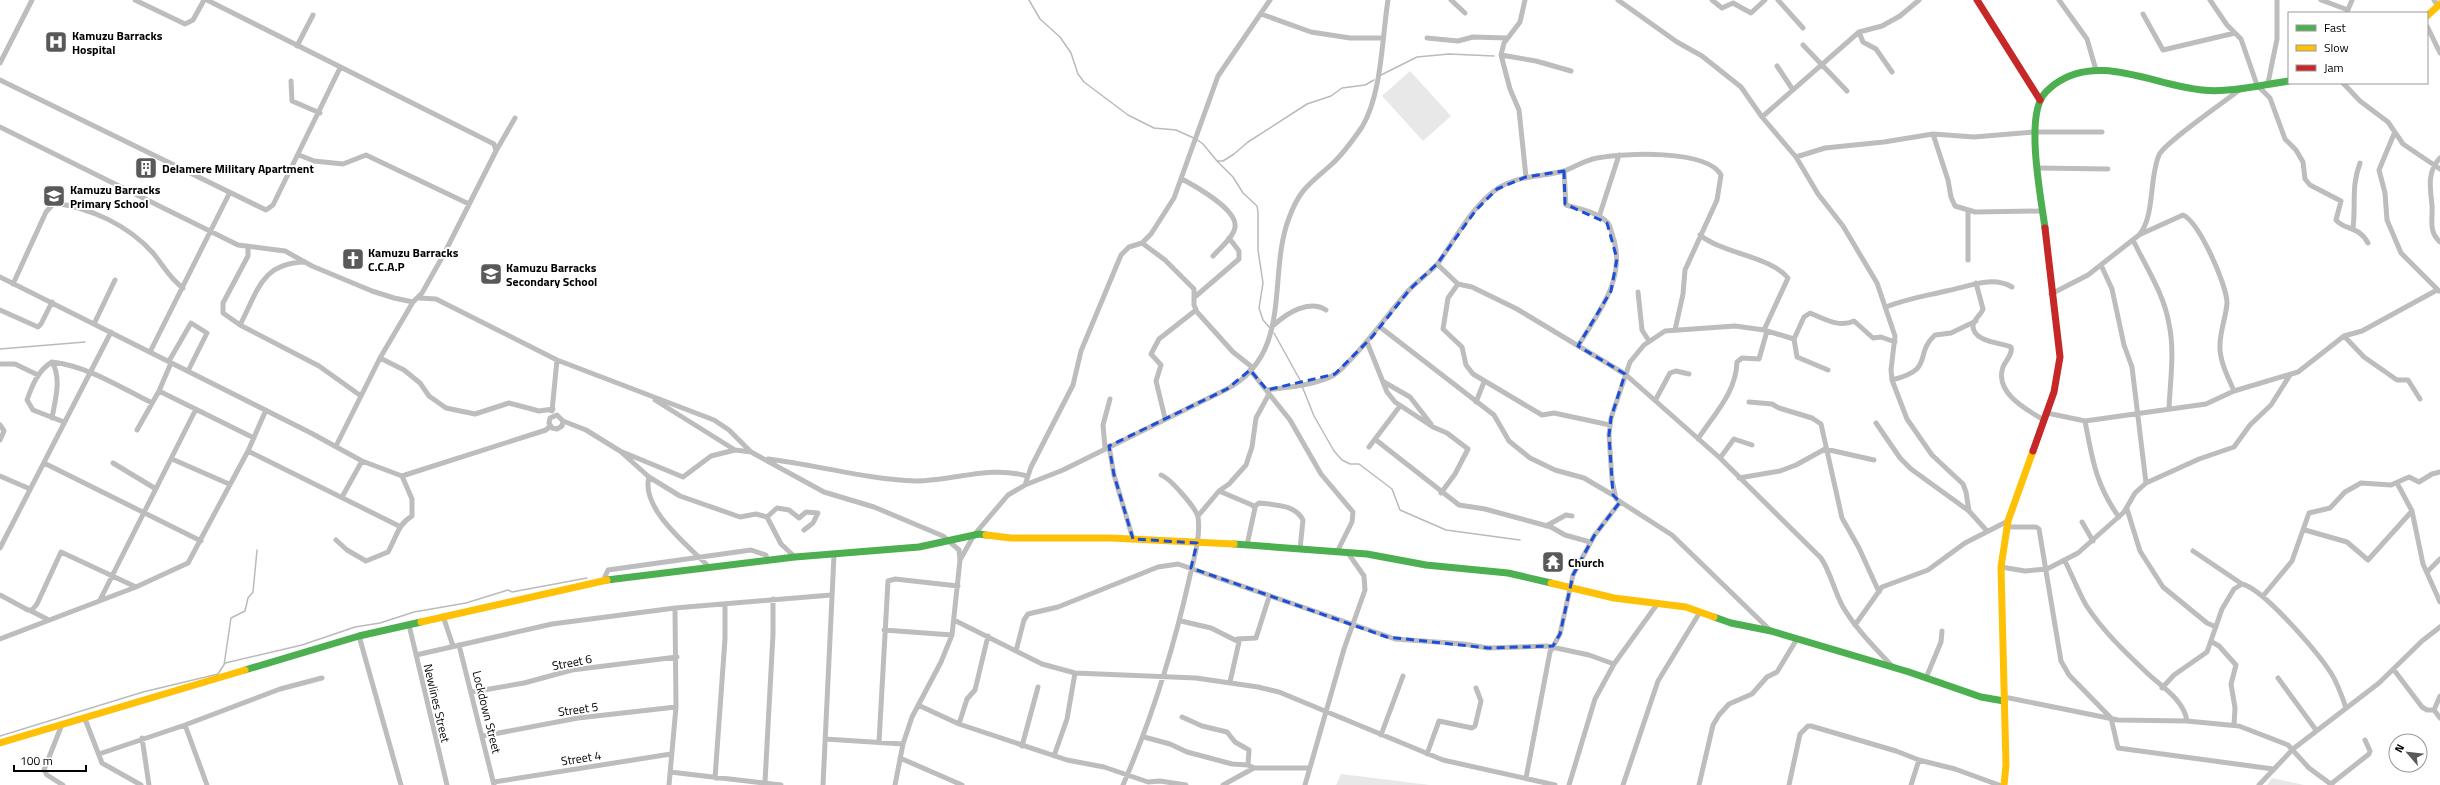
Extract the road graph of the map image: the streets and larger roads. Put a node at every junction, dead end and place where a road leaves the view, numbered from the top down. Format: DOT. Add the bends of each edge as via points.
graph roads {
  1 [pos="32,0"];
  2 [pos="135,0"];
  3 [pos="204,0"];
  4 [pos="207,0"];
  5 [pos="1270,0"];
  6 [pos="1388,0"];
  7 [pos="1451,0"];
  8 [pos="1525,0"];
  9 [pos="1618,0"];
  10 [pos="1712,0"];
  11 [pos="1765,0"];
  12 [pos="1778,0"];
  13 [pos="1919,0"];
  14 [pos="1977,0"];
  15 [pos="2059,0"];
  16 [pos="2210,0"];
  17 [pos="2320,0"];
  18 [pos="2352,0"];
  19 [pos="2279,1"];
  20 [pos="1912,2"];
  21 [pos="2437,3"];
  22 [pos="2347,12"];
  23 [pos="1465,13"];
  24 [pos="1261,14"];
  25 [pos="2143,14"];
  26 [pos="313,15"];
  27 [pos="2428,15"];
  28 [pos="1804,28"];
  29 [pos="2428,28"];
  30 [pos="1859,32"];
  31 [pos="2235,33"];
  32 [pos="1383,38"];
  33 [pos="1427,38"];
  34 [pos="1507,38"];
  35 [pos="1803,44"];
  36 [pos="298,46"];
  37 [pos="2440,53"];
  38 [pos="1501,55"];
  39 [pos="0,63"];
  40 [pos="1822,63"];
  41 [pos="1777,66"];
  42 [pos="340,68"];
  43 [pos="2096,70"];
  44 [pos="1571,71"];
  45 [pos="1892,72"];
  46 [pos="0,80"];
  47 [pos="291,81"];
  48 [pos="2288,81"];
  49 [pos="2268,83"];
  50 [pos="2344,84"];
  51 [pos="2257,85"];
  52 [pos="2244,87"];
  53 [pos="1793,90"];
  54 [pos="1847,91"];
  55 [pos="2040,100"];
  56 [pos="320,113"];
  57 [pos="1762,117"];
  58 [pos="515,118"];
  59 [pos="0,127"];
  60 [pos="2035,132"];
  61 [pos="2102,132"];
  62 [pos="1933,134"];
  63 [pos="2394,134"];
  64 [pos="496,151"];
  65 [pos="299,155"];
  66 [pos="1619,155"];
  67 [pos="1796,157"];
  68 [pos="2440,158"];
  69 [pos="2360,163"];
  70 [pos="2434,166"];
  71 [pos="2038,168"];
  72 [pos="2108,169"];
  73 [pos="2440,169"];
  74 [pos="1564,170"];
  75 [pos="1526,177"];
  76 [pos="1182,179"];
  77 [pos="229,194"];
  78 [pos="469,204"];
  79 [pos="1968,211"];
  80 [pos="2042,211"];
  81 [pos="1599,217"];
  82 [pos="2353,228"];
  83 [pos="211,230"];
  84 [pos="1700,235"];
  85 [pos="2139,235"];
  86 [pos="1229,238"];
  87 [pos="2133,240"];
  88 [pos="2440,242"];
  89 [pos="1142,243"];
  90 [pos="2368,243"];
  91 [pos="248,247"];
  92 [pos="1213,256"];
  93 [pos="1968,260"];
  94 [pos="305,262"];
  95 [pos="1437,264"];
  96 [pos="2100,265"];
  97 [pos="0,277"];
  98 [pos="115,280"];
  99 [pos="1976,283"];
  100 [pos="13,284"];
  101 [pos="1458,284"];
  102 [pos="2012,287"];
  103 [pos="183,288"];
  104 [pos="2438,291"];
  105 [pos="1638,292"];
  106 [pos="2052,294"];
  107 [pos="1196,296"];
  108 [pos="418,298"];
  109 [pos="52,302"];
  110 [pos="413,302"];
  111 [pos="1886,307"];
  112 [pos="0,310"];
  113 [pos="1196,310"];
  114 [pos="1326,310"];
  115 [pos="1976,320"];
  116 [pos="94,324"];
  117 [pos="240,325"];
  118 [pos="1274,326"];
  119 [pos="1380,327"];
  120 [pos="1675,330"];
  121 [pos="1765,331"];
  122 [pos="110,332"];
  123 [pos="2344,336"];
  124 [pos="1794,339"];
  125 [pos="1649,341"];
  126 [pos="1367,342"];
  127 [pos="1895,342"];
  128 [pos="1578,346"];
  129 [pos="150,352"];
  130 [pos="380,358"];
  131 [pos="557,360"];
  132 [pos="52,362"];
  133 [pos="170,362"];
  134 [pos="0,364"];
  135 [pos="1251,369"];
  136 [pos="1828,370"];
  137 [pos="188,371"];
  138 [pos="90,373"];
  139 [pos="1626,374"];
  140 [pos="1690,374"];
  141 [pos="2290,375"];
  142 [pos="38,376"];
  143 [pos="1892,380"];
  144 [pos="1384,382"];
  145 [pos="1484,382"];
  146 [pos="159,391"];
  147 [pos="1268,392"];
  148 [pos="2234,392"];
  149 [pos="648,395"];
  150 [pos="361,396"];
  151 [pos="1110,399"];
  152 [pos="1656,399"];
  153 [pos="2420,399"];
  154 [pos="1476,402"];
  155 [pos="1749,402"];
  156 [pos="152,403"];
  157 [pos="1400,406"];
  158 [pos="196,409"];
  159 [pos="552,409"];
  160 [pos="2169,409"];
  161 [pos="266,410"];
  162 [pos="2047,412"];
  163 [pos="552,416"];
  164 [pos="2137,416"];
  165 [pos="52,418"];
  166 [pos="1165,418"];
  167 [pos="2044,420"];
  168 [pos="563,421"];
  169 [pos="2085,421"];
  170 [pos="64,422"];
  171 [pos="1876,422"];
  172 [pos="0,424"];
  173 [pos="1610,425"];
  174 [pos="550,426"];
  175 [pos="1433,427"];
  176 [pos="138,430"];
  177 [pos="254,438"];
  178 [pos="1698,439"];
  179 [pos="0,440"];
  180 [pos="1376,440"];
  181 [pos="1752,445"];
  182 [pos="336,446"];
  183 [pos="1107,447"];
  184 [pos="1369,448"];
  185 [pos="1825,449"];
  186 [pos="735,450"];
  187 [pos="248,451"];
  188 [pos="620,451"];
  189 [pos="751,452"];
  190 [pos="765,458"];
  191 [pos="1720,458"];
  192 [pos="172,459"];
  193 [pos="1874,460"];
  194 [pos="362,461"];
  195 [pos="113,462"];
  196 [pos="44,463"];
  197 [pos="2440,472"];
  198 [pos="1161,475"];
  199 [pos="0,476"];
  200 [pos="402,476"];
  201 [pos="1027,476"];
  202 [pos="649,478"];
  203 [pos="1739,478"];
  204 [pos="2146,483"];
  205 [pos="2397,483"];
  206 [pos="229,484"];
  207 [pos="1025,485"];
  208 [pos="30,489"];
  209 [pos="156,490"];
  210 [pos="1220,491"];
  211 [pos="1441,493"];
  212 [pos="1613,494"];
  213 [pos="342,498"];
  214 [pos="1620,502"];
  215 [pos="1254,507"];
  216 [pos="2127,509"];
  217 [pos="1969,511"];
  218 [pos="2412,511"];
  219 [pos="144,515"];
  220 [pos="1198,516"];
  221 [pos="1572,516"];
  222 [pos="766,517"];
  223 [pos="2119,517"];
  224 [pos="2082,522"];
  225 [pos="2007,524"];
  226 [pos="400,526"];
  227 [pos="1546,526"];
  228 [pos="804,530"];
  229 [pos="2305,530"];
  230 [pos="1987,531"];
  231 [pos="974,535"];
  232 [pos="1133,539"];
  233 [pos="336,540"];
  234 [pos="2093,541"];
  235 [pos="201,542"];
  236 [pos="951,542"];
  237 [pos="1590,542"];
  238 [pos="1197,543"];
  239 [pos="1247,545"];
  240 [pos="0,548"];
  241 [pos="1300,549"];
  242 [pos="2193,551"];
  243 [pos="1337,552"];
  244 [pos="1348,553"];
  245 [pos="834,555"];
  246 [pos="700,557"];
  247 [pos="795,557"];
  248 [pos="2440,559"];
  249 [pos="768,560"];
  250 [pos="960,560"];
  251 [pos="2065,561"];
  252 [pos="709,567"];
  253 [pos="2001,567"];
  254 [pos="1191,568"];
  255 [pos="2048,569"];
  256 [pos="2427,572"];
  257 [pos="114,575"];
  258 [pos="603,581"];
  259 [pos="2242,584"];
  260 [pos="958,586"];
  261 [pos="136,587"];
  262 [pos="1569,588"];
  263 [pos="1879,592"];
  264 [pos="831,595"];
  265 [pos="0,596"];
  266 [pos="2263,596"];
  267 [pos="1269,597"];
  268 [pos="773,599"];
  269 [pos="100,600"];
  270 [pos="2440,602"];
  271 [pos="1658,603"];
  272 [pos="725,604"];
  273 [pos="675,608"];
  274 [pos="28,610"];
  275 [pos="1700,612"];
  276 [pos="443,616"];
  277 [pos="47,619"];
  278 [pos="954,620"];
  279 [pos="1181,621"];
  280 [pos="409,625"];
  281 [pos="1855,625"];
  282 [pos="1354,626"];
  283 [pos="2216,627"];
  284 [pos="2440,627"];
  285 [pos="884,630"];
  286 [pos="1771,631"];
  287 [pos="1942,631"];
  288 [pos="952,635"];
  289 [pos="359,636"];
  290 [pos="988,636"];
  291 [pos="0,639"];
  292 [pos="1237,639"];
  293 [pos="1796,639"];
  294 [pos="2212,642"];
  295 [pos="459,645"];
  296 [pos="453,646"];
  297 [pos="1553,646"];
  298 [pos="1016,651"];
  299 [pos="416,655"];
  300 [pos="676,657"];
  301 [pos="1614,664"];
  302 [pos="1893,668"];
  303 [pos="2394,670"];
  304 [pos="1075,673"];
  305 [pos="1403,676"];
  306 [pos="1164,677"];
  307 [pos="322,678"];
  308 [pos="1926,678"];
  309 [pos="2278,678"];
  310 [pos="1230,682"];
  311 [pos="1038,687"];
  312 [pos="1476,688"];
  313 [pos="2162,688"];
  314 [pos="472,692"];
  315 [pos="2440,696"];
  316 [pos="2004,699"];
  317 [pos="918,705"];
  318 [pos="676,707"];
  319 [pos="2346,708"];
  320 [pos="2434,710"];
  321 [pos="1327,713"];
  322 [pos="1182,717"];
  323 [pos="2111,718"];
  324 [pos="2440,718"];
  325 [pos="85,719"];
  326 [pos="2187,721"];
  327 [pos="959,724"];
  328 [pos="2234,724"];
  329 [pos="185,725"];
  330 [pos="61,727"];
  331 [pos="2316,730"];
  332 [pos="1381,735"];
  333 [pos="483,736"];
  334 [pos="142,738"];
  335 [pos="1144,738"];
  336 [pos="825,739"];
  337 [pos="2365,740"];
  338 [pos="879,742"];
  339 [pos="0,743"];
  340 [pos="903,744"];
  341 [pos="1022,746"];
  342 [pos="2293,749"];
  343 [pos="99,754"];
  344 [pos="671,754"];
  345 [pos="1427,754"];
  346 [pos="1054,756"];
  347 [pos="900,758"];
  348 [pos="1919,760"];
  349 [pos="1248,764"];
  350 [pos="1254,768"];
  351 [pos="1309,768"];
  352 [pos="2273,769"];
  353 [pos="670,772"];
  354 [pos="1127,776"];
  355 [pos="715,778"];
  356 [pos="1528,781"];
  357 [pos="765,782"];
  358 [pos="494,783"];
  359 [pos="746,783"];
  360 [pos="62,785"];
  361 [pos="141,785"];
  362 [pos="149,785"];
  363 [pos="207,785"];
  364 [pos="401,785"];
  365 [pos="447,785"];
  366 [pos="669,785"];
  367 [pos="781,785"];
  368 [pos="823,785"];
  369 [pos="895,785"];
  370 [pos="962,785"];
  371 [pos="1123,785"];
  372 [pos="1186,785"];
  373 [pos="1222,785"];
  374 [pos="1305,785"];
  375 [pos="1555,785"];
  376 [pos="1569,785"];
  377 [pos="1623,785"];
  378 [pos="1698,785"];
  379 [pos="1789,785"];
  380 [pos="1911,785"];
  381 [pos="1999,785"];
  382 [pos="2004,785"];
  383 [pos="2259,785"];
  384 [pos="2331,785"];
  1 -- 39 [label="street"];
  2 -- 3 [label="street" via="185,24 193,20"];
  4 -- 36 [label="street"];
  5 -- 24 [label="street"];
  6 -- 32 [label="street"];
  7 -- 23 [label="street"];
  8 -- 34 [label="street" via="1520,22"];
  9 -- 57 [label="street" via="1718,68 1741,87"];
  10 -- 11 [label="street" via="1722,8 1733,3 1751,13"];
  12 -- 28 [label="street"];
  13 -- 20 [label="street"];
  14 -- 55 [label="street"];
  15 -- 43 [label="street" via="2086,39"];
  16 -- 31 [label="street"];
  17 -- 22 [label="street"];
  18 -- 22 [label="street"];
  19 -- 49 [label="street" via="2277,39"];
  20 -- 30 [label="street" via="1882,26"];
  21 -- 27 [label="street"];
  24 -- 32 [label="street" via="1311,32 1350,38"];
  24 -- 76 [label="street" via="1218,76"];
  25 -- 31 [label="street" via="2163,50"];
  26 -- 36 [label="street"];
  29 -- 37 [label="street"];
  30 -- 40 [label="street"];
  30 -- 45 [label="street" via="1863,42 1876,49"];
  31 -- 51 [label="street" via="2245,47"];
  32 -- 118 [label="street" via="1376,82 1362,125 1336,160 1306,186 1289,218 1281,254"];
  33 -- 34 [label="street" via="1458,41 1473,37"];
  34 -- 38 [label="street"];
  35 -- 40 [label="street"];
  36 -- 42 [label="street"];
  38 -- 44 [label="street"];
  38 -- 75 [label="street" via="1510,89 1519,110"];
  40 -- 53 [label="street"];
  40 -- 54 [label="street"];
  41 -- 53 [label="street"];
  42 -- 56 [label="street"];
  42 -- 64 [label="street" via="487,140 494,144"];
  43 -- 52 [label="street" via="2200,90 2220,91"];
  43 -- 55 [label="street" via="2074,74 2061,80 2046,91"];
  46 -- 77 [label="street"];
  47 -- 56 [label="street" via="291,98 294,103"];
  48 -- 49 [label="street"];
  49 -- 51 [label="street"];
  50 -- 63 [label="street" via="2360,101 2385,120"];
  51 -- 52 [label="street"];
  51 -- 82 [label="street" via="2270,98 2285,139 2302,158 2305,179 2310,185 2341,201 2336,220 2341,225"];
  52 -- 85 [label="street" via="2160,152 2152,183 2146,226"];
  53 -- 57 [label="street"];
  55 -- 60 [label="street"];
  56 -- 65 [label="street"];
  57 -- 67 [label="street"];
  58 -- 64 [label="street"];
  59 -- 83 [label="street"];
  60 -- 61 [label="street"];
  60 -- 62 [label="street" via="1974,137"];
  60 -- 71 [label="street"];
  62 -- 67 [label="street" via="1825,148"];
  62 -- 79 [label="street" via="1948,180 1950,197 1955,206"];
  63 -- 70 [label="street" via="2411,152"];
  63 -- 104 [label="street" via="2379,170 2385,193 2387,220 2401,253"];
  64 -- 78 [label="street"];
  65 -- 77 [label="street" via="273,205 266,210"];
  65 -- 78 [label="street" via="314,161 343,164 366,155"];
  66 -- 74 [label="street" via="1586,160"];
  66 -- 81 [label="street"];
  66 -- 84 [label="street" via="1684,157 1701,161 1718,170 1722,181 1717,200"];
  67 -- 111 [label="street" via="1818,194 1847,232 1877,283"];
  68 -- 70 [label="street"];
  69 -- 82 [label="street" via="2353,184 2356,208"];
  70 -- 73 [label="street"];
  70 -- 88 [label="street" via="2430,181 2431,224 2434,236"];
  71 -- 72 [label="street"];
  71 -- 80 [label="street"];
  74 -- 75 [label="street"];
  74 -- 81 [label="street" via="1566,205"];
  75 -- 95 [label="street" via="1497,189 1485,200"];
  76 -- 86 [label="street" via="1232,215 1236,226"];
  76 -- 89 [label="street" via="1161,220"];
  77 -- 83 [label="street"];
  78 -- 108 [label="street"];
  79 -- 80 [label="street"];
  79 -- 93 [label="street"];
  80 -- 106 [label="street"];
  81 -- 128 [label="street" via="1610,227 1616,247 1616,274 1611,291"];
  82 -- 90 [label="street"];
  83 -- 91 [label="street" via="238,245"];
  83 -- 103 [label="street"];
  84 -- 120 [label="street" via="1685,270"];
  84 -- 121 [label="street" via="1718,247 1764,263 1788,278"];
  85 -- 87 [label="street"];
  85 -- 148 [label="street" via="2183,215 2190,220 2222,275 2226,290 2227,304 2220,344"];
  86 -- 92 [label="street"];
  86 -- 107 [label="street" via="1239,251 1238,259"];
  87 -- 96 [label="street"];
  87 -- 160 [label="street" via="2164,303 2170,325 2172,359"];
  89 -- 107 [label="street" via="1184,278 1194,289"];
  89 -- 201 [label="street" via="1129,247 1121,255 1081,351 1073,385"];
  91 -- 94 [label="street" via="285,251"];
  91 -- 117 [label="street" via="248,256 221,309 225,315"];
  94 -- 110 [label="street" via="383,295"];
  94 -- 117 [label="street" via="284,265 269,272"];
  95 -- 101 [label="street"];
  95 -- 119 [label="street" via="1410,289"];
  96 -- 106 [label="street" via="2076,282"];
  96 -- 164 [label="street" via="2112,289 2124,345 2132,367"];
  97 -- 100 [label="street"];
  98 -- 116 [label="street"];
  99 -- 102 [label="street" via="2002,282"];
  99 -- 111 [label="street" via="1915,296"];
  99 -- 115 [label="street" via="1983,309"];
  100 -- 103 [label="street" via="46,212 54,203 94,212 130,232 145,244 174,282"];
  100 -- 109 [label="street"];
  101 -- 128 [label="street" via="1472,287 1517,309"];
  101 -- 145 [label="street" via="1448,298 1443,329 1462,347 1469,370"];
  103 -- 129 [label="street"];
  104 -- 123 [label="street" via="2362,331"];
  105 -- 125 [label="street" via="1642,330"];
  106 -- 162 [label="street" via="2060,357 2057,382"];
  107 -- 113 [label="street"];
  108 -- 110 [label="street"];
  108 -- 131 [label="street" via="436,299"];
  109 -- 112 [label="street" via="38,327"];
  109 -- 116 [label="street"];
  110 -- 130 [label="street"];
  111 -- 127 [label="street"];
  113 -- 135 [label="street"];
  113 -- 166 [label="street" via="1159,339 1151,354 1161,365 1156,381"];
  114 -- 118 [label="street" via="1320,307 1294,310"];
  115 -- 143 [label="street" via="1951,333 1935,335 1916,371"];
  115 -- 167 [label="street" via="1974,329 1979,336 2012,349 2002,376 2011,397"];
  116 -- 122 [label="street"];
  117 -- 150 [label="street" via="319,366"];
  118 -- 135 [label="street" via="1267,345"];
  119 -- 126 [label="street"];
  119 -- 154 [label="street"];
  120 -- 121 [label="street" via="1735,326"];
  120 -- 125 [label="street" via="1665,331"];
  121 -- 124 [label="street"];
  121 -- 178 [label="street" via="1759,360 1742,358 1738,362 1726,401"];
  122 -- 129 [label="street"];
  122 -- 138 [label="street"];
  123 -- 141 [label="street" via="2306,366"];
  123 -- 153 [label="street" via="2364,357 2397,380 2408,380"];
  124 -- 127 [label="street" via="1804,316 1810,313 1830,322 1848,325 1854,321 1873,338 1880,337"];
  124 -- 136 [label="street" via="1797,357"];
  125 -- 139 [label="street" via="1636,354"];
  126 -- 144 [label="street"];
  126 -- 147 [label="street" via="1340,371 1330,377"];
  127 -- 143 [label="street" via="1890,370"];
  128 -- 139 [label="street"];
  129 -- 133 [label="street"];
  130 -- 150 [label="street"];
  130 -- 159 [label="street" via="404,370 420,383 429,396 446,408 475,414 509,404 539,411"];
  131 -- 149 [label="street"];
  131 -- 159 [label="street"];
  132 -- 138 [label="street"];
  132 -- 142 [label="street" via="44,367"];
  132 -- 165 [label="street" via="58,380"];
  133 -- 137 [label="street"];
  133 -- 137 [label="street" via="190,323 207,333"];
  133 -- 146 [label="street"];
  134 -- 142 [label="street" via="15,364"];
  135 -- 147 [label="street"];
  135 -- 166 [label="street" via="1232,386"];
  137 -- 161 [label="street"];
  138 -- 156 [label="street"];
  138 -- 170 [label="street"];
  139 -- 152 [label="street"];
  139 -- 173 [label="street"];
  140 -- 152 [label="street" via="1670,374"];
  141 -- 148 [label="street"];
  141 -- 204 [label="street" via="2271,405 2250,425 2234,447 2199,459"];
  142 -- 165 [label="street" via="27,400 28,405 41,415"];
  143 -- 217 [label="street" via="1907,419 1916,434 1965,488"];
  144 -- 157 [label="street" via="1391,397"];
  144 -- 175 [label="street" via="1410,397"];
  145 -- 154 [label="street"];
  145 -- 173 [label="street" via="1542,415 1554,413"];
  146 -- 156 [label="street"];
  146 -- 158 [label="street"];
  147 -- 210 [label="street" via="1256,418 1252,447 1246,465"];
  147 -- 243 [label="street" via="1293,424 1321,474 1353,512 1352,522"];
  148 -- 160 [label="street" via="2197,407"];
  149 -- 186 [label="street"];
  149 -- 189 [label="street" via="714,420 729,430"];
  150 -- 182 [label="street"];
  151 -- 183 [label="street" via="1103,425"];
  152 -- 178 [label="street"];
  154 -- 212 [label="street" via="1494,415 1509,441 1530,458 1555,470 1584,478"];
  155 -- 185 [label="street" via="1769,403 1812,418 1824,428"];
  156 -- 176 [label="street"];
  157 -- 175 [label="street"];
  157 -- 180 [label="street"];
  158 -- 177 [label="street"];
  158 -- 192 [label="street"];
  159 -- 163 [label="street"];
  160 -- 164 [label="street"];
  161 -- 177 [label="street"];
  161 -- 182 [label="street"];
  162 -- 167 [label="street"];
  162 -- 169 [label="street"];
  163 -- 168 [label="street" via="559,416"];
  163 -- 174 [label="street"];
  164 -- 169 [label="street"];
  164 -- 204 [label="street"];
  165 -- 170 [label="street"];
  166 -- 183 [label="street"];
  167 -- 225 [label="street"];
  168 -- 174 [label="street" via="559,428"];
  168 -- 188 [label="street" via="586,430"];
  169 -- 223 [label="street" via="2097,477 2106,499"];
  170 -- 196 [label="street"];
  171 -- 217 [label="street" via="1900,458 1911,469"];
  172 -- 179 [label="street" via="4,431"];
  173 -- 212 [label="street"];
  174 -- 200 [label="street" via="546,430 486,451"];
  175 -- 211 [label="street" via="1447,433 1468,449"];
  177 -- 187 [label="street"];
  178 -- 191 [label="street"];
  180 -- 184 [label="street"];
  180 -- 211 [label="street"];
  181 -- 191 [label="street" via="1734,439"];
  182 -- 194 [label="street"];
  183 -- 207 [label="street" via="1063,470"];
  183 -- 232 [label="street"];
  185 -- 193 [label="street"];
  185 -- 203 [label="street" via="1780,471"];
  185 -- 263 [label="street" via="1842,518"];
  186 -- 188 [label="street" via="711,456 683,477"];
  186 -- 189 [label="street"];
  187 -- 206 [label="street"];
  187 -- 213 [label="street"];
  188 -- 202 [label="street"];
  189 -- 190 [label="street"];
  190 -- 201 [label="street" via="886,480 930,481 952,476 1011,471"];
  190 -- 236 [label="street" via="824,492 907,520"];
  191 -- 203 [label="street"];
  192 -- 206 [label="street"];
  192 -- 209 [label="street"];
  194 -- 200 [label="street"];
  194 -- 213 [label="street"];
  195 -- 209 [label="street"];
  196 -- 208 [label="street"];
  196 -- 219 [label="street"];
  197 -- 205 [label="street" via="2432,474 2422,482 2409,477"];
  198 -- 220 [label="street" via="1172,481"];
  199 -- 208 [label="street"];
  200 -- 226 [label="street" via="413,504 412,516"];
  201 -- 207 [label="street"];
  202 -- 222 [label="street" via="680,496 740,517 756,514"];
  202 -- 246 [label="street" via="649,493 669,529"];
  203 -- 281 [label="street" via="1820,558 1839,599"];
  204 -- 216 [label="street" via="2135,493"];
  205 -- 218 [label="street"];
  205 -- 229 [label="street" via="2356,485 2345,492 2330,508 2309,513"];
  206 -- 235 [label="street"];
  207 -- 231 [label="street" via="1002,500"];
  208 -- 240 [label="street"];
  209 -- 219 [label="street"];
  210 -- 215 [label="street"];
  210 -- 220 [label="street"];
  211 -- 227 [label="street" via="1464,507 1485,509"];
  212 -- 214 [label="street"];
  213 -- 226 [label="street"];
  214 -- 237 [label="street"];
  214 -- 286 [label="street" via="1672,535"];
  215 -- 239 [label="street"];
  215 -- 241 [label="street" via="1259,503 1284,506 1300,515 1303,520"];
  216 -- 223 [label="street"];
  216 -- 283 [label="street" via="2140,551 2163,587 2207,623"];
  217 -- 230 [label="street"];
  218 -- 229 [label="street" via="2368,560 2347,542"];
  218 -- 256 [label="street"];
  219 -- 235 [label="street"];
  219 -- 257 [label="street"];
  220 -- 238 [label="street"];
  221 -- 227 [label="street" via="1566,515"];
  222 -- 228 [label="street" via="777,508 789,510 799,518 806,512 818,513 813,523"];
  222 -- 247 [label="street" via="781,544"];
  223 -- 234 [label="street"];
  224 -- 234 [label="street"];
  225 -- 230 [label="street"];
  225 -- 253 [label="street"];
  225 -- 255 [label="street" via="2039,528"];
  226 -- 233 [label="street" via="388,552 369,561 347,550"];
  227 -- 237 [label="street"];
  229 -- 266 [label="street" via="2292,561"];
  230 -- 263 [label="street" via="1965,543 1928,570 1889,583"];
  231 -- 232 [label="street" via="1011,538"];
  231 -- 236 [label="street"];
  231 -- 250 [label="street"];
  232 -- 238 [label="street"];
  234 -- 251 [label="street"];
  235 -- 261 [label="street" via="192,559 185,565"];
  236 -- 245 [label="street"];
  236 -- 250 [label="street" via="959,550"];
  237 -- 262 [label="street"];
  238 -- 239 [label="street"];
  238 -- 254 [label="street"];
  239 -- 241 [label="street"];
  241 -- 243 [label="street"];
  242 -- 259 [label="street"];
  243 -- 244 [label="street"];
  244 -- 262 [label="street" via="1450,568 1508,573"];
  244 -- 282 [label="street" via="1361,570 1366,582 1362,605"];
  245 -- 247 [label="street"];
  245 -- 264 [label="street"];
  246 -- 249 [label="street" via="752,550 766,555"];
  246 -- 252 [label="street"];
  246 -- 258 [label="street" via="608,570"];
  247 -- 249 [label="street"];
  248 -- 256 [label="street"];
  249 -- 252 [label="street"];
  250 -- 260 [label="street"];
  251 -- 255 [label="street"];
  251 -- 313 [label="street" via="2086,604 2097,620"];
  252 -- 258 [label="street"];
  253 -- 255 [label="street" via="2024,571"];
  253 -- 316 [label="street"];
  254 -- 267 [label="street"];
  254 -- 279 [label="street"];
  254 -- 298 [label="street" via="1165,565 1058,607 1028,614"];
  255 -- 323 [label="street" via="2054,626 2064,668"];
  256 -- 270 [label="street"];
  257 -- 261 [label="street"];
  257 -- 269 [label="street"];
  257 -- 274 [label="street" via="61,552 37,604 32,610"];
  258 -- 276 [label="street"];
  259 -- 266 [label="street"];
  259 -- 283 [label="street" via="2228,597"];
  260 -- 278 [label="street"];
  260 -- 285 [label="street" via="895,579 888,581"];
  261 -- 269 [label="street"];
  262 -- 271 [label="street" via="1614,598"];
  262 -- 297 [label="street" via="1560,634"];
  263 -- 281 [label="street"];
  264 -- 268 [label="street"];
  264 -- 336 [label="street"];
  265 -- 274 [label="street"];
  266 -- 319 [label="street" via="2328,669"];
  267 -- 282 [label="street"];
  267 -- 292 [label="street" via="1256,638"];
  268 -- 272 [label="street"];
  268 -- 357 [label="street"];
  269 -- 277 [label="street"];
  271 -- 275 [label="street"];
  271 -- 301 [label="street"];
  272 -- 273 [label="street"];
  272 -- 355 [label="street" via="725,639"];
  273 -- 295 [label="street" via="552,624"];
  273 -- 300 [label="street"];
  274 -- 277 [label="street"];
  275 -- 286 [label="street" via="1731,623"];
  275 -- 377 [label="street" via="1658,681"];
  276 -- 280 [label="street"];
  276 -- 296 [label="street"];
  277 -- 291 [label="street"];
  278 -- 288 [label="street"];
  278 -- 290 [label="street"];
  279 -- 292 [label="street" via="1211,628"];
  279 -- 306 [label="street"];
  280 -- 289 [label="street"];
  280 -- 299 [label="street, Newlines Street"];
  281 -- 302 [label="street"];
  282 -- 297 [label="street" via="1394,639 1488,648"];
  282 -- 321 [label="street" via="1337,672"];
  283 -- 294 [label="street"];
  284 -- 303 [label="street" via="2422,641"];
  285 -- 288 [label="street"];
  285 -- 338 [label="street"];
  286 -- 293 [label="street"];
  287 -- 308 [label="street" via="1941,642"];
  288 -- 317 [label="street" via="944,657"];
  289 -- 325 [label="street"];
  289 -- 364 [label="street"];
  290 -- 298 [label="street"];
  290 -- 327 [label="street" via="975,690 967,699"];
  292 -- 310 [label="street" via="1240,645"];
  293 -- 302 [label="street"];
  293 -- 378 [label="street" via="1777,672 1766,677 1752,694 1729,704 1719,715 1713,725"];
  294 -- 313 [label="street" via="2202,657 2179,672"];
  294 -- 328 [label="street" via="2236,665 2230,684 2235,708"];
  295 -- 296 [label="street"];
  295 -- 314 [label="street, Lockdown Street"];
  296 -- 299 [label="street"];
  297 -- 301 [label="street"];
  297 -- 356 [label="street"];
  298 -- 304 [label="street" via="1042,664"];
  299 -- 365 [label="street, Newlines Street"];
  300 -- 314 [label="street, Street 6" via="572,670 524,683"];
  300 -- 318 [label="street"];
  301 -- 376 [label="street" via="1588,716"];
  302 -- 308 [label="street"];
  303 -- 319 [label="street"];
  303 -- 320 [label="street" via="2422,707"];
  304 -- 306 [label="street"];
  304 -- 346 [label="street" via="1067,719"];
  305 -- 332 [label="street"];
  306 -- 310 [label="street"];
  306 -- 335 [label="street"];
  307 -- 329 [label="street" via="280,689"];
  308 -- 316 [label="street" via="1981,696"];
  309 -- 331 [label="street"];
  310 -- 321 [label="street" via="1279,692"];
  311 -- 341 [label="street"];
  312 -- 345 [label="street" via="1481,701 1476,726 1472,728 1439,721"];
  313 -- 326 [label="street" via="2180,702 2186,712"];
  314 -- 333 [label="street, Lockdown Street"];
  315 -- 320 [label="street"];
  316 -- 323 [label="street"];
  316 -- 382 [label="street"];
  317 -- 327 [label="street"];
  317 -- 340 [label="street"];
  318 -- 333 [label="street, Street 5" via="578,718"];
  318 -- 344 [label="street"];
  319 -- 331 [label="street"];
  320 -- 324 [label="street"];
  321 -- 332 [label="street"];
  321 -- 351 [label="street"];
  322 -- 349 [label="street" via="1229,734 1235,742 1249,750"];
  323 -- 326 [label="street"];
  323 -- 352 [label="street" via="2118,748"];
  325 -- 330 [label="street"];
  325 -- 343 [label="street"];
  326 -- 328 [label="street"];
  327 -- 341 [label="street"];
  328 -- 342 [label="street" via="2282,742"];
  329 -- 334 [label="street"];
  329 -- 363 [label="street"];
  330 -- 339 [label="street"];
  330 -- 360 [label="street" via="44,770"];
  331 -- 342 [label="street"];
  332 -- 345 [label="street"];
  333 -- 358 [label="street, Lockdown Street"];
  334 -- 343 [label="street"];
  334 -- 362 [label="street"];
  335 -- 349 [label="street" via="1225,763"];
  335 -- 354 [label="street"];
  336 -- 338 [label="street"];
  336 -- 368 [label="street"];
  337 -- 384 [label="street" via="2369,754"];
  338 -- 340 [label="street"];
  340 -- 347 [label="street"];
  341 -- 346 [label="street"];
  342 -- 352 [label="street"];
  342 -- 384 [label="street" via="2309,768"];
  343 -- 361 [label="street" via="104,765"];
  344 -- 353 [label="street"];
  344 -- 358 [label="street, Street 4"];
  345 -- 356 [label="street"];
  346 -- 354 [label="street" via="1104,767"];
  347 -- 369 [label="street"];
  347 -- 370 [label="street"];
  348 -- 379 [label="street" via="1808,726 1800,734"];
  348 -- 380 [label="street"];
  348 -- 381 [label="street" via="1955,769"];
  349 -- 350 [label="street"];
  350 -- 351 [label="street"];
  350 -- 373 [label="street"];
  351 -- 374 [label="street"];
  352 -- 383 [label="street"];
  353 -- 355 [label="street"];
  353 -- 366 [label="street"];
  354 -- 371 [label="street"];
  354 -- 372 [label="street" via="1148,782"];
  355 -- 359 [label="street"];
  356 -- 375 [label="street"];
  357 -- 359 [label="street"];
  357 -- 367 [label="street"];
}
